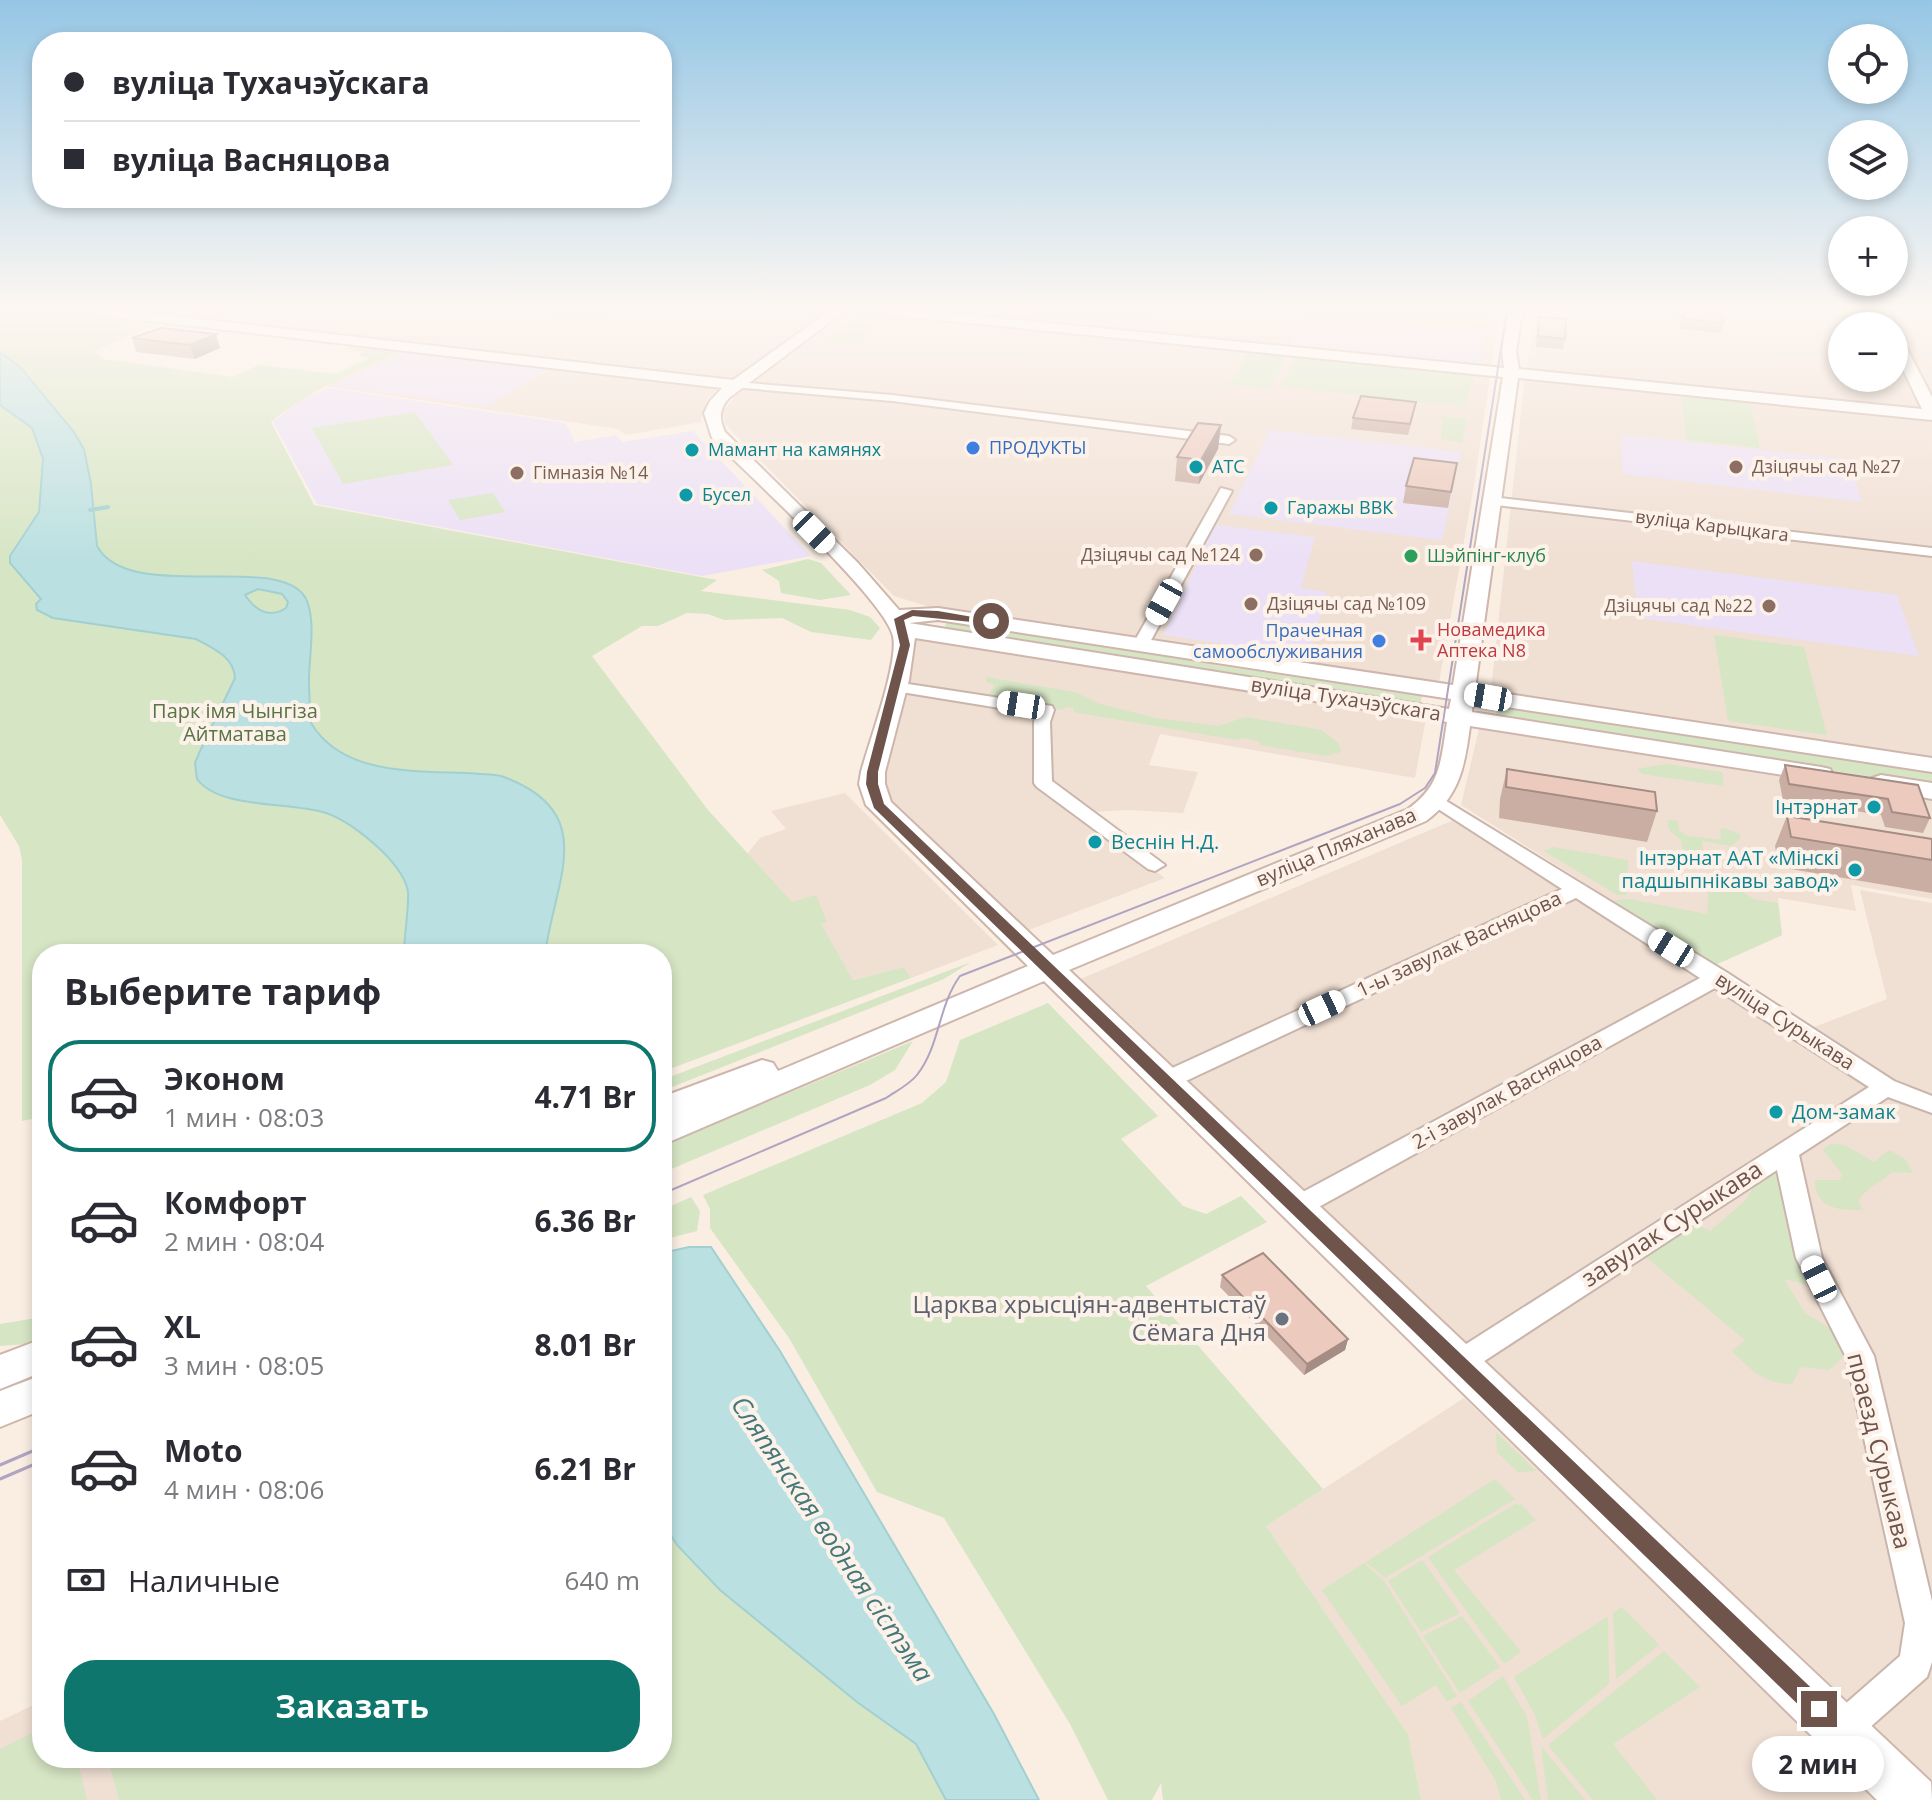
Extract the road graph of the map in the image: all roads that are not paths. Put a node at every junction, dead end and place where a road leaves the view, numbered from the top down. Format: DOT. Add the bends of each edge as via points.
graph roads {
  1 [pos="725,394"];
  2 [pos="851,394"];
  3 [pos="1508,394"];
  4 [pos="1736,394"];
  5 [pos="1922,394"];
  6 [pos="1932,414"];
  7 [pos="1229,440"];
  8 [pos="1226,491"];
  9 [pos="1492,501"];
  10 [pos="1932,552"];
  11 [pos="875,594"];
  12 [pos="938,614"];
  13 [pos="900,626"];
  14 [pos="1141,644"];
  15 [pos="895,687"];
  16 [pos="1463,693"];
  17 [pos="1460,718"];
  18 [pos="1932,765"];
  19 [pos="1932,791"];
  20 [pos="1438,801"];
  21 [pos="1155,865"];
  22 [pos="1579,889"];
  23 [pos="1048,967"];
  24 [pos="1718,977"];
  25 [pos="1165,1081"];
  26 [pos="1886,1087"];
  27 [pos="1932,1105"];
  28 [pos="672,1106"];
  29 [pos="672,1129"];
  30 [pos="1786,1150"];
  31 [pos="1297,1207"];
  32 [pos="32,1359"];
  33 [pos="1459,1363"];
  34 [pos="0,1372"];
  35 [pos="32,1396"];
  36 [pos="0,1409"];
  37 [pos="1840,1731"];
  38 [pos="1913,1800"];
  1 -- 11 [label="street" via="711,411 718,434"];
  2 -- 7 [label="street"];
  3 -- 9 [label="street, вуліца Пляханава"];
  4 -- 6 [label="street"];
  5 -- 6 [label="street"];
  8 -- 14 [label="street"];
  9 -- 10 [label="street, вуліца Карыцкага"];
  9 -- 16 [label="street, вуліца Пляханава"];
  11 -- 12 [label="street, вуліца Тухачэўскага"];
  11 -- 13 [label="street"];
  12 -- 13 [label="street, вуліца Тухачэўскага" via="912,613 901,617"];
  12 -- 14 [label="street, вуліца Тухачэўскага"];
  13 -- 15 [label="street" via="905,645"];
  13 -- 17 [label="street, вуліца Тухачэўскага"];
  14 -- 16 [label="street, вуліца Тухачэўскага"];
  15 -- 21 [label="street" via="1046,710 1043,783"];
  15 -- 23 [label="street" via="873,772 879,805"];
  16 -- 17 [label="street, вуліца Пляханава"];
  16 -- 18 [label="street, вуліца Тухачэўскага"];
  17 -- 19 [label="street, вуліца Тухачэўскага"];
  17 -- 20 [label="street, вуліца Пляханава" via="1449,780"];
  20 -- 22 [label="street, вуліца Сурыкава"];
  20 -- 23 [label="street, вуліца Пляханава" via="1417,815"];
  22 -- 24 [label="street, вуліца Сурыкава"];
  22 -- 25 [label="street, 1-ы завулак Васняцова"];
  23 -- 25 [label="street"];
  23 -- 28 [label="street, вуліца Пляханава" via="938,1000"];
  23 -- 29 [label="street, вуліца Пляханава"];
  24 -- 26 [label="street, вуліца Сурыкава"];
  24 -- 31 [label="street, 2-і завулак Васняцова"];
  25 -- 31 [label="street"];
  26 -- 27 [label="street, вуліца Сурыкава"];
  26 -- 30 [label="street, завулак Сурыкава"];
  30 -- 33 [label="street, завулак Сурыкава"];
  30 -- 37 [label="street, праезд Сурыкава" via="1809,1258 1860,1356 1921,1623 1915,1665"];
  31 -- 33 [label="street"];
  32 -- 34 [label="street"];
  33 -- 37 [label="street"];
  35 -- 36 [label="street"];
  37 -- 38 [label="street"];
}
